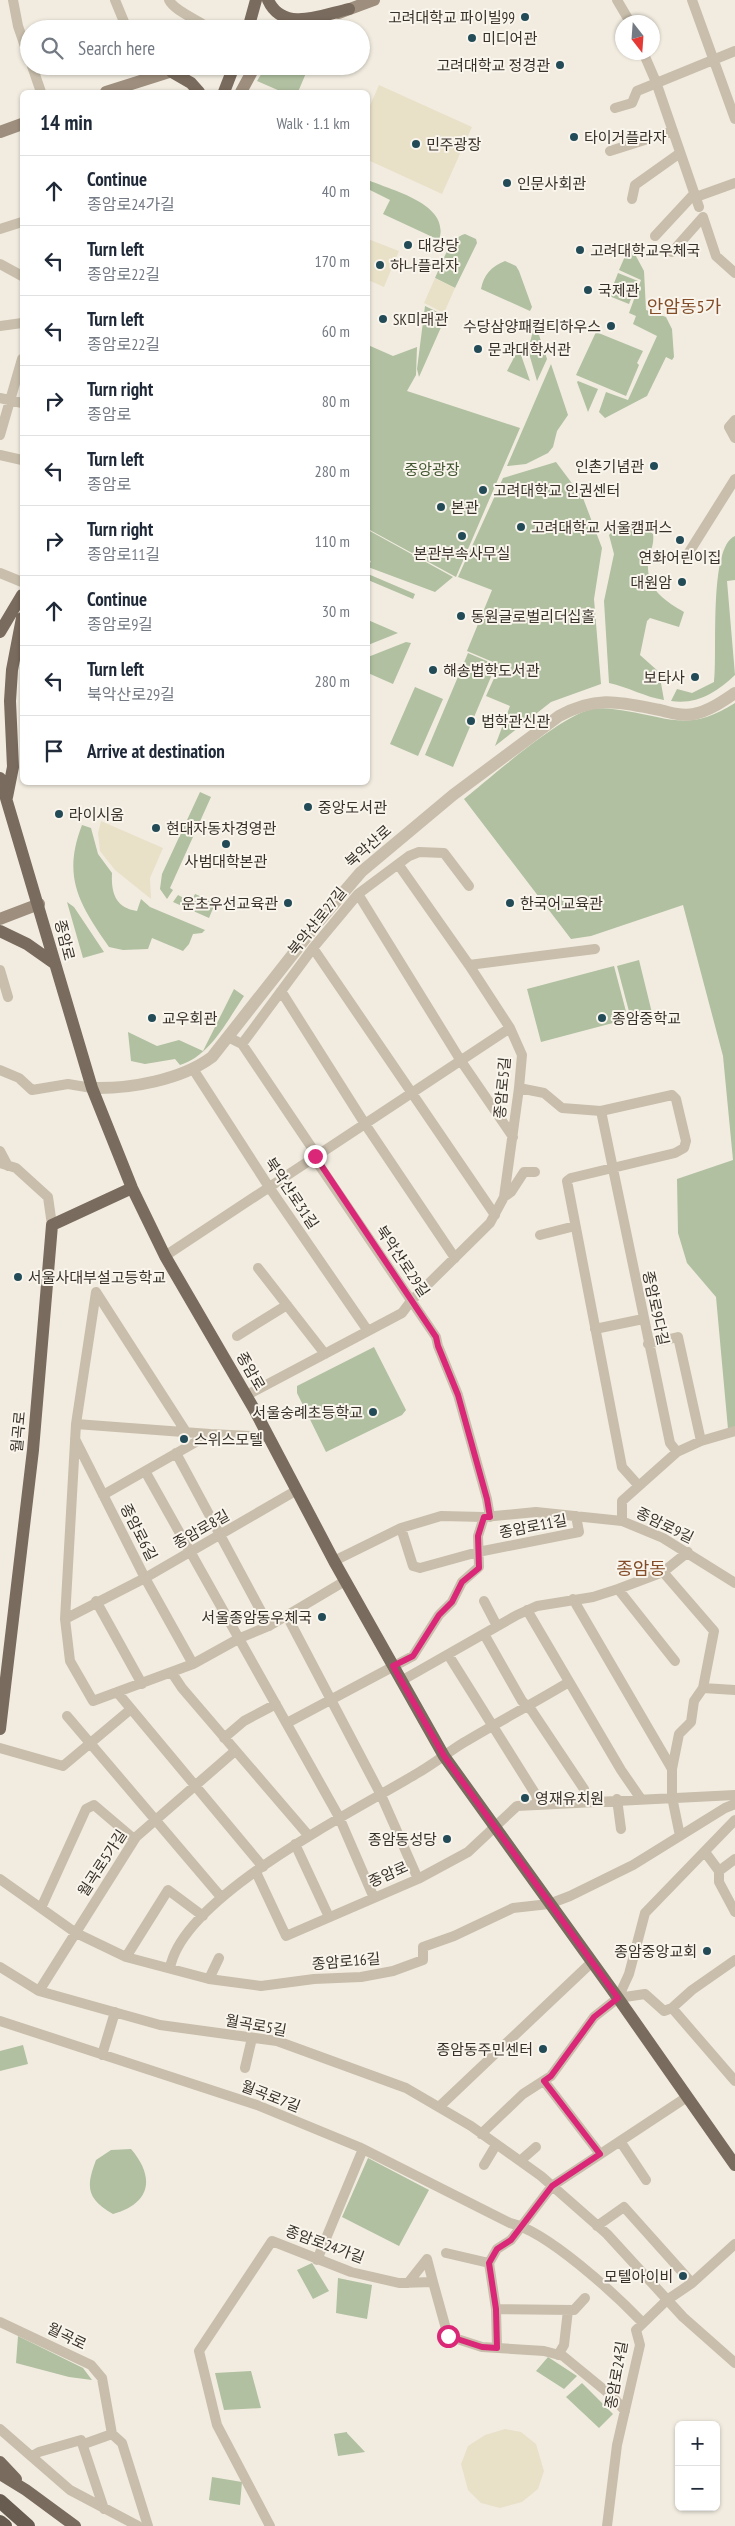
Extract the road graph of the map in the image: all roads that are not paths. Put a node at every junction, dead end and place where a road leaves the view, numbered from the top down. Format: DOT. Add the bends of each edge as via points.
graph roads {
  1 [pos="13,0"];
  2 [pos="115,0"];
  3 [pos="169,0"];
  4 [pos="256,0"];
  5 [pos="268,0"];
  6 [pos="374,0"];
  7 [pos="617,0"];
  8 [pos="692,0"];
  9 [pos="349,9"];
  10 [pos="626,15"];
  11 [pos="124,20"];
  12 [pos="199,20"];
  13 [pos="250,20"];
  14 [pos="319,20"];
  15 [pos="20,32"];
  16 [pos="735,51"];
  17 [pos="713,59"];
  18 [pos="646,60"];
  19 [pos="35,75"];
  20 [pos="148,75"];
  21 [pos="160,75"];
  22 [pos="177,75"];
  23 [pos="231,75"];
  24 [pos="250,75"];
  25 [pos="149,78"];
  26 [pos="656,82"];
  27 [pos="40,90"];
  28 [pos="112,90"];
  29 [pos="197,90"];
  30 [pos="225,90"];
  31 [pos="241,90"];
  32 [pos="615,108"];
  33 [pos="735,119"];
  34 [pos="20,125"];
  35 [pos="673,131"];
  36 [pos="0,132"];
  37 [pos="610,151"];
  38 [pos="680,153"];
  39 [pos="735,183"];
  40 [pos="632,199"];
  41 [pos="696,199"];
  42 [pos="20,223"];
  43 [pos="0,230"];
  44 [pos="655,236"];
  45 [pos="672,252"];
  46 [pos="0,264"];
  47 [pos="735,273"];
  48 [pos="20,275"];
  49 [pos="20,322"];
  50 [pos="0,326"];
  51 [pos="20,364"];
  52 [pos="5,400"];
  53 [pos="20,403"];
  54 [pos="735,420"];
  55 [pos="0,435"];
  56 [pos="735,438"];
  57 [pos="0,455"];
  58 [pos="20,460"];
  59 [pos="735,479"];
  60 [pos="686,557"];
  61 [pos="0,572"];
  62 [pos="20,581"];
  63 [pos="20,597"];
  64 [pos="20,628"];
  65 [pos="1,630"];
  66 [pos="735,693"];
  67 [pos="0,778"];
  68 [pos="7,799"];
  69 [pos="398,864"];
  70 [pos="469,886"];
  71 [pos="358,894"];
  72 [pos="39,904"];
  73 [pos="0,919"];
  74 [pos="0,931"];
  75 [pos="313,948"];
  76 [pos="595,949"];
  77 [pos="54,963"];
  78 [pos="469,965"];
  79 [pos="0,970"];
  80 [pos="281,991"];
  81 [pos="8,997"];
  82 [pos="510,1028"];
  83 [pos="228,1038"];
  84 [pos="242,1044"];
  85 [pos="460,1061"];
  86 [pos="193,1069"];
  87 [pos="0,1070"];
  88 [pos="92,1088"];
  89 [pos="519,1088"];
  90 [pos="412,1092"];
  91 [pos="601,1111"];
  92 [pos="364,1124"];
  93 [pos="513,1137"];
  94 [pos="0,1151"];
  95 [pos="315,1156"];
  96 [pos="4,1164"];
  97 [pos="614,1167"];
  98 [pos="535,1172"];
  99 [pos="269,1187"];
  100 [pos="132,1188"];
  101 [pos="504,1197"];
  102 [pos="495,1215"];
  103 [pos="52,1225"];
  104 [pos="575,1226"];
  105 [pos="540,1235"];
  106 [pos="165,1256"];
  107 [pos="454,1258"];
  108 [pos="258,1268"];
  109 [pos="411,1301"];
  110 [pos="287,1305"];
  111 [pos="643,1320"];
  112 [pos="595,1329"];
  113 [pos="368,1331"];
  114 [pos="237,1336"];
  115 [pos="648,1344"];
  116 [pos="325,1354"];
  117 [pos="247,1395"];
  118 [pos="76,1424"];
  119 [pos="735,1431"];
  120 [pos="186,1432"];
  121 [pos="210,1434"];
  122 [pos="269,1437"];
  123 [pos="75,1439"];
  124 [pos="701,1441"];
  125 [pos="677,1452"];
  126 [pos="176,1454"];
  127 [pos="145,1471"];
  128 [pos="639,1486"];
  129 [pos="297,1490"];
  130 [pos="103,1495"];
  131 [pos="576,1516"];
  132 [pos="487,1517"];
  133 [pos="622,1521"];
  134 [pos="401,1528"];
  135 [pos="220,1535"];
  136 [pos="190,1552"];
  137 [pos="478,1552"];
  138 [pos="688,1552"];
  139 [pos="334,1561"];
  140 [pos="663,1572"];
  141 [pos="146,1578"];
  142 [pos="345,1581"];
  143 [pos="735,1583"];
  144 [pos="618,1589"];
  145 [pos="573,1599"];
  146 [pos="96,1601"];
  147 [pos="484,1601"];
  148 [pos="527,1610"];
  149 [pos="287,1616"];
  150 [pos="65,1618"];
  151 [pos="269,1626"];
  152 [pos="498,1626"];
  153 [pos="484,1634"];
  154 [pos="240,1638"];
  155 [pos="449,1656"];
  156 [pos="675,1661"];
  157 [pos="193,1664"];
  158 [pos="393,1666"];
  159 [pos="172,1673"];
  160 [pos="401,1682"];
  161 [pos="569,1682"];
  162 [pos="142,1684"];
  163 [pos="703,1688"];
  164 [pos="735,1690"];
  165 [pos="117,1692"];
  166 [pos="332,1698"];
  167 [pos="276,1704"];
  168 [pos="528,1706"];
  169 [pos="131,1708"];
  170 [pos="67,1716"];
  171 [pos="287,1724"];
  172 [pos="492,1726"];
  173 [pos="0,1729"];
  174 [pos="224,1738"];
  175 [pos="90,1743"];
  176 [pos="0,1748"];
  177 [pos="235,1751"];
  178 [pos="444,1756"];
  179 [pos="672,1769"];
  180 [pos="196,1784"];
  181 [pos="381,1795"];
  182 [pos="735,1795"];
  183 [pos="672,1798"];
  184 [pos="617,1799"];
  185 [pos="641,1799"];
  186 [pos="587,1801"];
  187 [pos="538,1803"];
  188 [pos="735,1804"];
  189 [pos="339,1817"];
  190 [pos="156,1818"];
  191 [pos="735,1820"];
  192 [pos="495,1829"];
  193 [pos="621,1829"];
  194 [pos="308,1835"];
  195 [pos="680,1836"];
  196 [pos="134,1839"];
  197 [pos="295,1844"];
  198 [pos="704,1852"];
  199 [pos="735,1859"];
  200 [pos="260,1870"];
  201 [pos="719,1871"];
  202 [pos="0,1878"];
  203 [pos="418,1879"];
  204 [pos="221,1897"];
  205 [pos="374,1898"];
  206 [pos="549,1904"];
  207 [pos="41,1908"];
  208 [pos="735,1912"];
  209 [pos="203,1916"];
  210 [pos="329,1918"];
  211 [pos="76,1933"];
  212 [pos="126,1957"];
  213 [pos="219,1958"];
  214 [pos="592,1962"];
  215 [pos="734,1962"];
  216 [pos="0,1967"];
  217 [pos="170,1968"];
  218 [pos="210,1979"];
  219 [pos="40,1991"];
  220 [pos="618,1998"];
  221 [pos="672,2008"];
  222 [pos="115,2012"];
  223 [pos="0,2021"];
  224 [pos="252,2038"];
  225 [pos="102,2055"];
  226 [pos="735,2064"];
  227 [pos="244,2068"];
  228 [pos="726,2071"];
  229 [pos="544,2081"];
  230 [pos="735,2081"];
  231 [pos="687,2098"];
  232 [pos="439,2107"];
  233 [pos="481,2134"];
  234 [pos="620,2141"];
  235 [pos="496,2145"];
  236 [pos="536,2148"];
  237 [pos="363,2149"];
  238 [pos="600,2154"];
  239 [pos="520,2162"];
  240 [pos="735,2164"];
  241 [pos="484,2165"];
  242 [pos="646,2180"];
  243 [pos="552,2186"];
  244 [pos="521,2226"];
  245 [pos="597,2226"];
  246 [pos="735,2244"];
  247 [pos="446,2253"];
  248 [pos="317,2260"];
  249 [pos="489,2263"];
  250 [pos="433,2282"];
  251 [pos="408,2283"];
  252 [pos="692,2283"];
  253 [pos="585,2298"];
  254 [pos="667,2300"];
  255 [pos="496,2309"];
  256 [pos="568,2310"];
  257 [pos="0,2322"];
  258 [pos="642,2322"];
  259 [pos="497,2348"];
  260 [pos="558,2355"];
  261 [pos="735,2363"];
  262 [pos="625,2411"];
  263 [pos="0,2429"];
  264 [pos="112,2434"];
  265 [pos="84,2444"];
  266 [pos="32,2456"];
  267 [pos="0,2462"];
  268 [pos="0,2474"];
  269 [pos="26,2490"];
  270 [pos="0,2501"];
  271 [pos="104,2508"];
  272 [pos="0,2522"];
  273 [pos="5,2526"];
  274 [pos="28,2526"];
  275 [pos="75,2526"];
  276 [pos="138,2526"];
  277 [pos="148,2526"];
  278 [pos="270,2526"];
  279 [pos="607,2526"];
  1 -- 15 [label="street"];
  2 -- 11 [label="street"];
  3 -- 12 [label="street" via="172,6"];
  4 -- 13 [label="main road"];
  5 -- 9 [label="main road" via="278,14 291,20"];
  6 -- 9 [label="main road"];
  7 -- 10 [label="street"];
  8 -- 17 [label="street"];
  9 -- 14 [label="main road"];
  16 -- 17 [label="street"];
  17 -- 26 [label="street"];
  17 -- 33 [label="street"];
  18 -- 26 [label="street"];
  19 -- 27 [label="street"];
  20 -- 25 [label="street"];
  21 -- 25 [label="main road"];
  22 -- 29 [label="main road"];
  23 -- 30 [label="main road"];
  24 -- 31 [label="main road"];
  25 -- 28 [label="main road"];
  26 -- 32 [label="street" via="637,91 632,103"];
  26 -- 35 [label="street"];
  34 -- 36 [label="main road"];
  35 -- 37 [label="street"];
  35 -- 38 [label="street"];
  38 -- 40 [label="street" via="635,185"];
  38 -- 41 [label="street"];
  39 -- 41 [label="street"];
  41 -- 44 [label="street"];
  42 -- 43 [label="street"];
  45 -- 47 [label="street" via="703,217 716,256"];
  46 -- 48 [label="street"];
  49 -- 50 [label="street"];
  51 -- 52 [label="street"];
  52 -- 53 [label="street"];
  52 -- 55 [label="street"];
  54 -- 56 [label="street" via="729,428"];
  57 -- 58 [label="street"];
  59 -- 60 [label="street"];
  61 -- 62 [label="street"];
  63 -- 65 [label="main road"];
  64 -- 68 [label="main road" via="12,670 13,767"];
  66 -- 83 [label="street, 북악산로" via="694,714 678,714 606,700 579,706 559,716 453,795 362,872 319,921"];
  67 -- 68 [label="main road, 종암로"];
  68 -- 72 [label="main road, 종암로"];
  69 -- 70 [label="street, 북악산로27길" via="415,853 444,853"];
  69 -- 71 [label="street, 북악산로27길"];
  69 -- 78 [label="street, 종암로5길"];
  71 -- 75 [label="street, 북악산로27길"];
  71 -- 85 [label="street"];
  72 -- 73 [label="main road"];
  72 -- 77 [label="main road, 종암로"];
  74 -- 77 [label="main road" via="27,944"];
  75 -- 80 [label="street, 북악산로27길"];
  75 -- 90 [label="street"];
  76 -- 78 [label="street"];
  77 -- 88 [label="main road, 종암로"];
  78 -- 82 [label="street, 종암로5길"];
  79 -- 81 [label="street"];
  80 -- 84 [label="street, 북악산로27길"];
  80 -- 92 [label="street"];
  82 -- 85 [label="street"];
  82 -- 89 [label="street, 종암로5길" via="522,1055"];
  83 -- 84 [label="street"];
  83 -- 86 [label="street, 북악산로" via="212,1057"];
  84 -- 95 [label="street, 북악산로29길"];
  85 -- 90 [label="street"];
  85 -- 93 [label="street"];
  86 -- 88 [label="street, 북악산로" via="127,1088"];
  86 -- 99 [label="street, 북악산로31길"];
  87 -- 88 [label="street" via="19,1078 32,1090 68,1084"];
  88 -- 100 [label="main road, 종암로"];
  89 -- 91 [label="street" via="544,1093 562,1108"];
  89 -- 93 [label="street, 종암로5길"];
  90 -- 92 [label="street"];
  90 -- 102 [label="street"];
  91 -- 97 [label="street, 종암로9다길"];
  91 -- 97 [label="street" via="672,1095 676,1099 686,1141 684,1148 675,1153"];
  92 -- 95 [label="street"];
  92 -- 107 [label="street"];
  93 -- 101 [label="street, 종암로5길"];
  94 -- 96 [label="street"];
  95 -- 99 [label="street"];
  95 -- 109 [label="street, 북악산로29길"];
  96 -- 103 [label="street" via="16,1168 48,1197"];
  97 -- 104 [label="street" via="568,1179"];
  97 -- 111 [label="street, 종암로9다길"];
  98 -- 101 [label="street, 종암로5길" via="524,1172 510,1194"];
  99 -- 106 [label="street"];
  99 -- 113 [label="street, 북악산로31길"];
  100 -- 103 [label="main road"];
  100 -- 106 [label="main road, 종암로"];
  101 -- 102 [label="street, 종암로5길"];
  102 -- 107 [label="street, 종암로5길"];
  103 -- 173 [label="main road, 월곡로" via="33,1450"];
  104 -- 105 [label="street"];
  104 -- 112 [label="street"];
  106 -- 117 [label="main road, 종암로"];
  107 -- 109 [label="street, 종암로5길"];
  108 -- 110 [label="street"];
  109 -- 113 [label="street, 종암로5길" via="402,1313"];
  109 -- 132 [label="street, 북악산로29길" via="436,1337 458,1395 487,1499"];
  110 -- 114 [label="street"];
  110 -- 116 [label="street"];
  111 -- 112 [label="street"];
  111 -- 115 [label="street, 종암로9다길"];
  112 -- 128 [label="street" via="622,1467"];
  113 -- 116 [label="street, 종암로5길"];
  115 -- 124 [label="street" via="678,1337"];
  115 -- 125 [label="street, 종암로9다길" via="670,1443"];
  116 -- 117 [label="street, 종암로5길"];
  117 -- 122 [label="main road, 종암로"];
  118 -- 120 [label="street"];
  118 -- 120 [label="street" via="96,1292"];
  118 -- 123 [label="street"];
  119 -- 124 [label="street"];
  120 -- 121 [label="street"];
  121 -- 122 [label="street"];
  121 -- 126 [label="street, 종암로6길"];
  122 -- 129 [label="main road, 종암로"];
  123 -- 130 [label="street"];
  123 -- 150 [label="street"];
  124 -- 125 [label="street"];
  125 -- 128 [label="street"];
  126 -- 127 [label="street, 종암로6길"];
  126 -- 135 [label="street"];
  127 -- 130 [label="street, 종암로6길"];
  127 -- 136 [label="street"];
  128 -- 133 [label="street" via="622,1501"];
  129 -- 135 [label="street, 종암로8길"];
  129 -- 139 [label="main road, 종암로"];
  130 -- 141 [label="street, 종암로6길"];
  131 -- 132 [label="street, 종암로9길" via="536,1512"];
  131 -- 133 [label="street, 종암로9길"];
  131 -- 137 [label="street, 종암로11길" via="579,1532"];
  132 -- 134 [label="street, 종암로9길" via="441,1516"];
  132 -- 137 [label="street" via="478,1536"];
  133 -- 138 [label="street, 종암로9길"];
  134 -- 137 [label="street" via="413,1566 420,1568"];
  134 -- 139 [label="street, 종암로9길"];
  135 -- 136 [label="street, 종암로8길"];
  135 -- 151 [label="street"];
  136 -- 141 [label="street, 종암로8길"];
  136 -- 154 [label="street"];
  137 -- 158 [label="street" via="479,1568 462,1582 452,1602 439,1615 413,1656"];
  138 -- 140 [label="street"];
  138 -- 143 [label="street, 종암로9길"];
  139 -- 142 [label="main road, 종암로"];
  140 -- 144 [label="street"];
  140 -- 163 [label="street" via="714,1631"];
  141 -- 146 [label="street, 종암로8길"];
  141 -- 157 [label="street, 종암로6길"];
  142 -- 149 [label="street"];
  142 -- 158 [label="main road, 종암로"];
  144 -- 145 [label="street"];
  144 -- 156 [label="street"];
  145 -- 148 [label="street"];
  145 -- 179 [label="street"];
  146 -- 150 [label="street, 종암로8길"];
  146 -- 162 [label="street"];
  147 -- 152 [label="street"];
  148 -- 152 [label="street"];
  148 -- 161 [label="street"];
  149 -- 151 [label="street"];
  149 -- 166 [label="street"];
  150 -- 165 [label="street" via="70,1661 93,1701"];
  151 -- 154 [label="street"];
  152 -- 153 [label="street"];
  153 -- 155 [label="street"];
  153 -- 168 [label="street" via="522,1701"];
  154 -- 157 [label="street"];
  154 -- 167 [label="street"];
  155 -- 160 [label="street"];
  155 -- 172 [label="street"];
  157 -- 159 [label="street"];
  158 -- 160 [label="main road, 종암로"];
  158 -- 166 [label="street"];
  159 -- 162 [label="street"];
  159 -- 174 [label="street"];
  160 -- 178 [label="main road, 종암로"];
  161 -- 168 [label="street"];
  161 -- 185 [label="street"];
  162 -- 165 [label="street"];
  163 -- 164 [label="street"];
  163 -- 179 [label="street" via="694,1701 691,1722 679,1734"];
  165 -- 169 [label="street"];
  166 -- 171 [label="street"];
  166 -- 181 [label="street"];
  167 -- 171 [label="street"];
  167 -- 174 [label="street" via="244,1721"];
  168 -- 172 [label="street"];
  168 -- 186 [label="street" via="584,1789"];
  169 -- 175 [label="street"];
  169 -- 180 [label="street"];
  170 -- 175 [label="street"];
  171 -- 189 [label="street"];
  172 -- 178 [label="street"];
  172 -- 187 [label="street"];
  174 -- 177 [label="street"];
  175 -- 176 [label="street" via="63,1766"];
  175 -- 190 [label="street"];
  177 -- 180 [label="street, 월곡로5가길"];
  177 -- 194 [label="street"];
  178 -- 181 [label="street"];
  178 -- 192 [label="main road, 종암로"];
  179 -- 183 [label="street"];
  180 -- 190 [label="street, 월곡로5가길"];
  180 -- 200 [label="street" via="198,1791"];
  181 -- 189 [label="street"];
  181 -- 203 [label="street"];
  182 -- 183 [label="street"];
  183 -- 185 [label="street"];
  183 -- 195 [label="street"];
  184 -- 185 [label="street"];
  184 -- 186 [label="street"];
  184 -- 193 [label="street"];
  186 -- 187 [label="street"];
  187 -- 192 [label="street" via="517,1806"];
  188 -- 195 [label="street"];
  189 -- 194 [label="street"];
  189 -- 205 [label="street"];
  190 -- 196 [label="street, 월곡로5가길"];
  190 -- 204 [label="street"];
  191 -- 198 [label="street"];
  192 -- 203 [label="street, 종암로" via="468,1852"];
  192 -- 206 [label="main road, 종암로"];
  194 -- 197 [label="street"];
  195 -- 206 [label="street" via="633,1865"];
  196 -- 207 [label="street" via="94,1805 86,1809"];
  196 -- 211 [label="street, 월곡로5가길"];
  197 -- 200 [label="street"];
  197 -- 210 [label="street"];
  198 -- 201 [label="street"];
  198 -- 220 [label="street" via="645,1913 629,1974"];
  199 -- 201 [label="street"];
  200 -- 204 [label="street"];
  200 -- 210 [label="street, 종암로" via="286,1936"];
  201 -- 208 [label="street" via="719,1882"];
  202 -- 207 [label="street, 종암로16길"];
  203 -- 205 [label="street, 종암로"];
  204 -- 209 [label="street"];
  205 -- 210 [label="street, 종암로"];
  206 -- 214 [label="main road, 종암로"];
  206 -- 218 [label="street, 종암로16길" via="513,1908 423,1947 423,1960 393,1971 261,1986"];
  207 -- 211 [label="street, 종암로16길"];
  209 -- 212 [label="street" via="168,1890"];
  209 -- 217 [label="street" via="185,1936"];
  211 -- 212 [label="street, 종암로16길"];
  211 -- 219 [label="street, 월곡로5가길"];
  212 -- 217 [label="street, 종암로16길"];
  213 -- 218 [label="street"];
  214 -- 220 [label="main road, 종암로"];
  214 -- 232 [label="street"];
  215 -- 221 [label="street" via="692,1990"];
  216 -- 219 [label="street, 월곡로5길"];
  217 -- 218 [label="street, 종암로16길"];
  219 -- 222 [label="street, 월곡로5길"];
  220 -- 221 [label="street" via="645,1994 664,2011"];
  220 -- 229 [label="street" via="594,2017"];
  220 -- 231 [label="main road, 종암로"];
  221 -- 228 [label="street"];
  222 -- 224 [label="street, 월곡로5길" via="160,2025"];
  222 -- 225 [label="street"];
  223 -- 225 [label="street, 월곡로7길"];
  224 -- 227 [label="street"];
  224 -- 232 [label="street, 월곡로5길" via="277,2041 406,2088"];
  225 -- 237 [label="street, 월곡로7길" via="258,2105"];
  226 -- 228 [label="street"];
  228 -- 230 [label="street"];
  229 -- 233 [label="street" via="523,2094"];
  229 -- 238 [label="street"];
  231 -- 234 [label="street"];
  231 -- 240 [label="main road, 종암로"];
  232 -- 233 [label="street, 월곡로5길"];
  233 -- 235 [label="street, 월곡로5길"];
  234 -- 238 [label="street"];
  234 -- 242 [label="street"];
  235 -- 239 [label="street, 월곡로5길"];
  235 -- 241 [label="street"];
  236 -- 239 [label="street"];
  237 -- 244 [label="street, 월곡로7길"];
  237 -- 248 [label="street"];
  238 -- 243 [label="street"];
  239 -- 243 [label="street, 월곡로5길"];
  243 -- 244 [label="street"];
  243 -- 245 [label="street, 월곡로5길"];
  244 -- 249 [label="street" via="511,2240 497,2249"];
  244 -- 258 [label="street, 월곡로7길" via="564,2254"];
  245 -- 252 [label="street" via="624,2206"];
  245 -- 254 [label="street, 월곡로5길"];
  246 -- 252 [label="street"];
  247 -- 249 [label="street"];
  248 -- 251 [label="street, 종암로24가길" via="351,2272"];
  248 -- 278 [label="street, 종암로24가길" via="272,2241 198,2351 217,2425"];
  249 -- 255 [label="street"];
  250 -- 251 [label="street, 종암로24가길"];
  250 -- 251 [label="street" via="427,2259"];
  250 -- 259 [label="street" via="448,2336 482,2347"];
  252 -- 254 [label="street"];
  253 -- 256 [label="street" via="574,2310"];
  254 -- 258 [label="street"];
  254 -- 261 [label="street, 월곡로5길"];
  255 -- 256 [label="street"];
  255 -- 259 [label="street"];
  256 -- 260 [label="street" via="564,2345"];
  257 -- 264 [label="street, 월곡로" via="91,2365 102,2378"];
  258 -- 262 [label="street, 종암로24길" via="636,2330 640,2345"];
  259 -- 260 [label="street"];
  260 -- 262 [label="street" via="613,2397"];
  262 -- 279 [label="street, 종암로24길" via="617,2444"];
  263 -- 266 [label="street"];
  264 -- 265 [label="street"];
  264 -- 277 [label="street" via="122,2444"];
  265 -- 266 [label="street" via="81,2440"];
  265 -- 271 [label="street"];
  266 -- 271 [label="street" via="70,2490"];
  267 -- 269 [label="main road"];
  268 -- 269 [label="main road"];
  269 -- 275 [label="main road"];
  270 -- 274 [label="highway"];
  271 -- 276 [label="street"];
  272 -- 273 [label="highway"];
}
